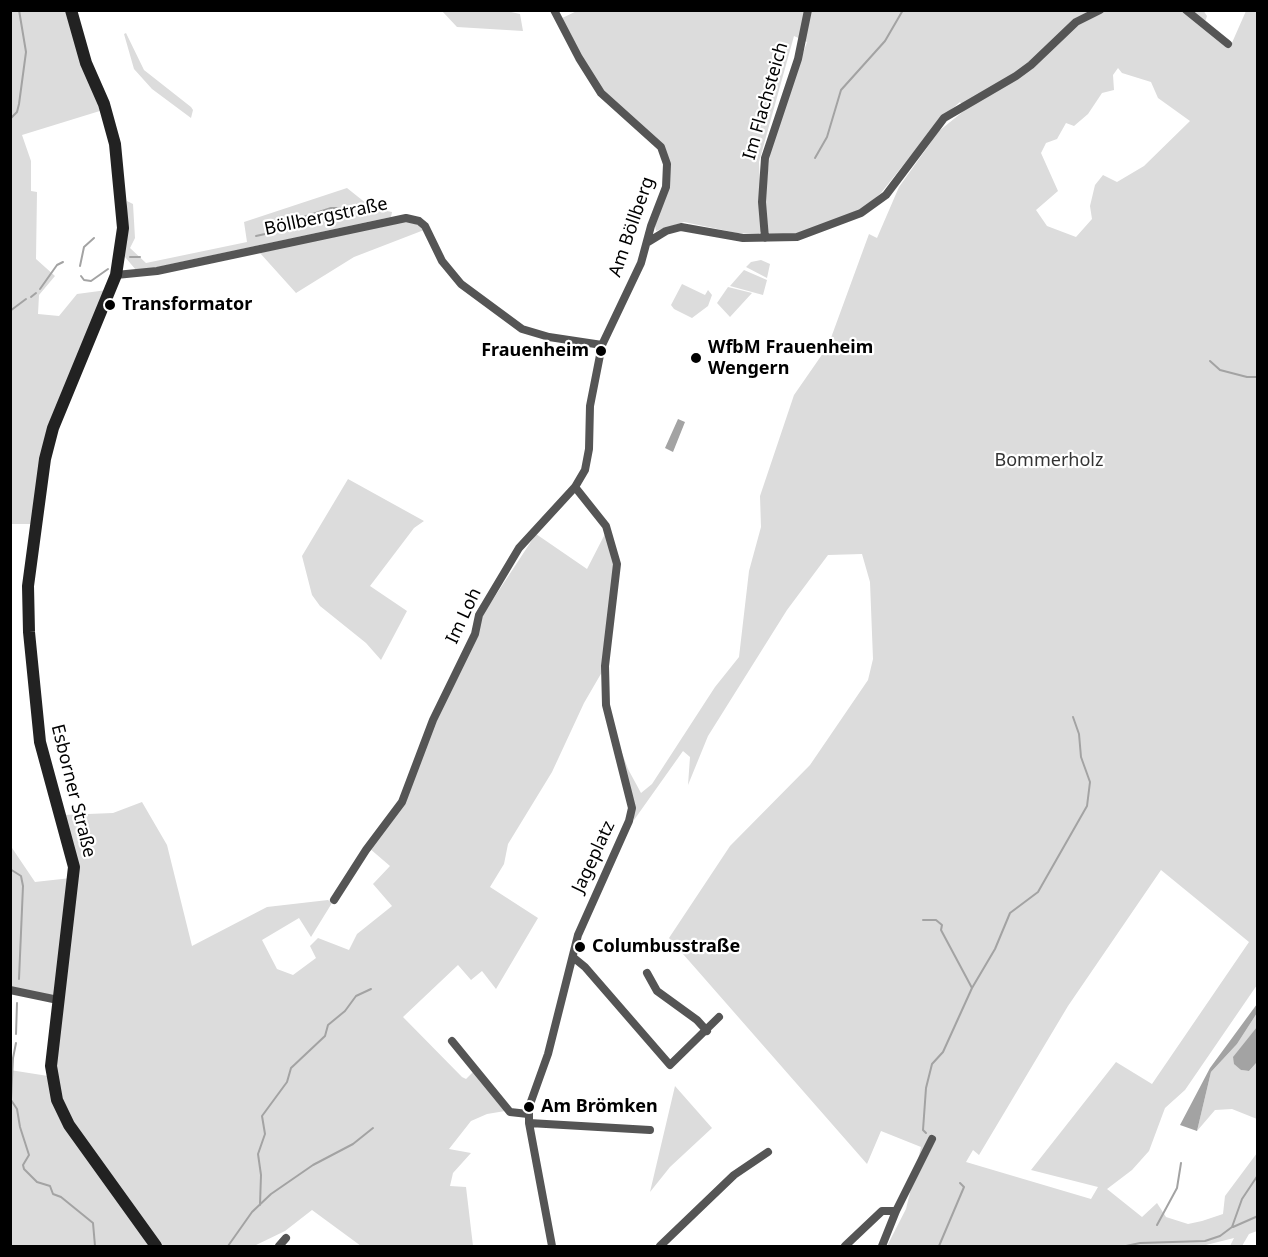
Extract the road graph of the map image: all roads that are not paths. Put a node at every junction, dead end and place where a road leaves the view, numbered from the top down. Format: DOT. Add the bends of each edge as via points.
graph roads {
  1 [pos="71,10"];
  2 [pos="554,10"];
  3 [pos="808,10"];
  4 [pos="1100,10"];
  5 [pos="1186,10"];
  6 [pos="1228,44"];
  7 [pos="765,238"];
  8 [pos="648,242"];
  9 [pos="116,275"];
  10 [pos="602,345"];
  11 [pos="575,487"];
  12 [pos="334,900"];
  13 [pos="574,958"];
  14 [pos="647,973"];
  15 [pos="10,990"];
  16 [pos="58,1000"];
  17 [pos="719,1017"];
  18 [pos="706,1031"];
  19 [pos="452,1041"];
  20 [pos="528,1114"];
  21 [pos="529,1124"];
  22 [pos="650,1130"];
  23 [pos="933,1139"];
  24 [pos="768,1152"];
  25 [pos="896,1211"];
  26 [pos="286,1238"];
  27 [pos="156,1246"];
  28 [pos="279,1246"];
  29 [pos="552,1246"];
  30 [pos="660,1246"];
  31 [pos="845,1246"];
  32 [pos="882,1246"];
  1 -- 9 [label="main road, Esborner Straße" via="116,144 123,228"];
  2 -- 8 [label="street, Am Böllberg" via="601,93 655,139 664,154 666,187"];
  3 -- 7 [label="street, Im Flachsteich" via="798,59 765,158"];
  4 -- 7 [label="street" via="1076,22 1016,76 944,118 886,195 873,206 797,237"];
  5 -- 6 [label="street"];
  7 -- 8 [label="street" via="742,238 681,226"];
  8 -- 10 [label="street, Am Böllberg"];
  9 -- 10 [label="street, Böllbergstraße" via="167,269 406,218 425,226 442,261 461,284 522,329"];
  9 -- 16 [label="main road, Esborner Straße" via="53,428 45,459 28,586 40,742 74,867"];
  10 -- 11 [label="street, Im Loh" via="590,406 589,449 585,470"];
  11 -- 12 [label="street, Im Loh" via="519,548 479,615 475,634 433,720 402,802"];
  11 -- 13 [label="street, Jageplatz" via="608,530 617,564 605,666 606,705 632,808 589,906"];
  13 -- 18 [label="street" via="670,1065"];
  13 -- 20 [label="street, Jageplatz"];
  14 -- 18 [label="street" via="657,991"];
  15 -- 16 [label="street"];
  16 -- 27 [label="main road, Esborner Straße" via="51,1066 60,1106 76,1135"];
  17 -- 18 [label="street"];
  19 -- 20 [label="street" via="510,1112"];
  20 -- 21 [label="street, Jageplatz"];
  21 -- 22 [label="street"];
  21 -- 29 [label="street, Jageplatz"];
  23 -- 25 [label="street"];
  24 -- 30 [label="street" via="734,1175"];
  25 -- 31 [label="street" via="882,1211"];
  25 -- 32 [label="street"];
  26 -- 28 [label="street"];
}
